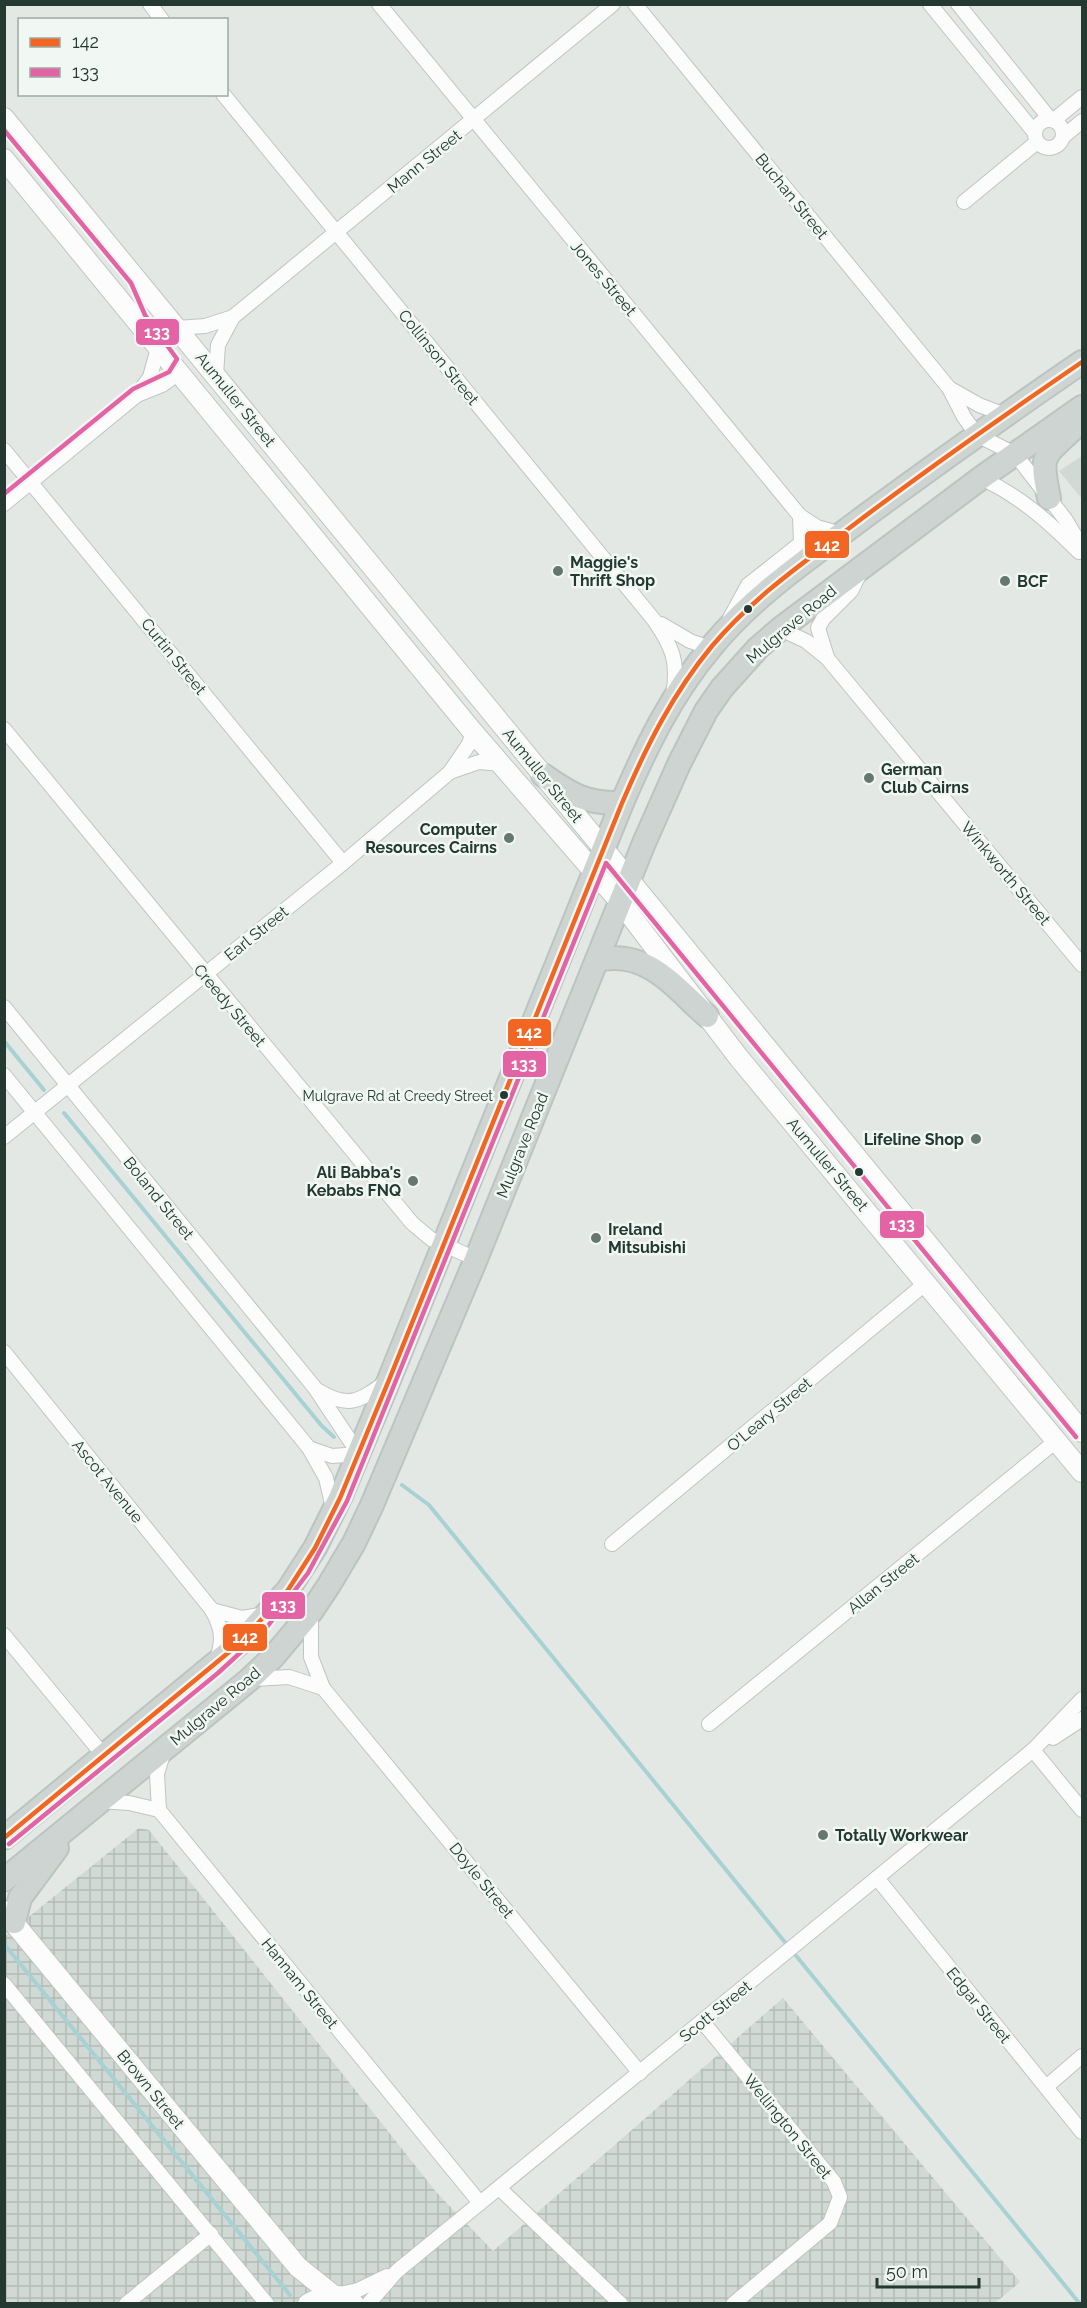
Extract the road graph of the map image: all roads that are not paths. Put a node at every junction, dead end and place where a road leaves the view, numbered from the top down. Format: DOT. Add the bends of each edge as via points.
graph roads {
  1 [pos="150,4"];
  2 [pos="378,4"];
  3 [pos="613,4"];
  4 [pos="635,4"];
  5 [pos="930,4"];
  6 [pos="958,4"];
  7 [pos="160,18"];
  8 [pos="225,96"];
  9 [pos="1083,97"];
  10 [pos="4,118"];
  11 [pos="1052,120"];
  12 [pos="474,121"];
  13 [pos="1083,121"];
  14 [pos="1064,136"];
  15 [pos="1036,137"];
  16 [pos="4,159"];
  17 [pos="964,202"];
  18 [pos="336,233"];
  19 [pos="138,279"];
  20 [pos="233,317"];
  21 [pos="177,327"];
  22 [pos="158,348"];
  23 [pos="1083,362"];
  24 [pos="179,373"];
  25 [pos="216,375"];
  26 [pos="949,388"];
  27 [pos="137,395"];
  28 [pos="1083,407"];
  29 [pos="1005,415"];
  30 [pos="1083,419"];
  31 [pos="977,435"];
  32 [pos="4,450"];
  33 [pos="1015,454"];
  34 [pos="981,478"];
  35 [pos="30,482"];
  36 [pos="1049,498"];
  37 [pos="4,504"];
  38 [pos="800,516"];
  39 [pos="841,534"];
  40 [pos="1083,547"];
  41 [pos="1083,555"];
  42 [pos="864,566"];
  43 [pos="389,587"];
  44 [pos="654,620"];
  45 [pos="780,629"];
  46 [pos="717,640"];
  47 [pos="827,658"];
  48 [pos="429,679"];
  49 [pos="672,700"];
  50 [pos="4,729"];
  51 [pos="472,732"];
  52 [pos="500,764"];
  53 [pos="450,772"];
  54 [pos="543,775"];
  55 [pos="622,803"];
  56 [pos="604,848"];
  57 [pos="343,863"];
  58 [pos="595,871"];
  59 [pos="629,879"];
  60 [pos="621,903"];
  61 [pos="597,960"];
  62 [pos="1083,965"];
  63 [pos="204,974"];
  64 [pos="4,1007"];
  65 [pos="707,1016"];
  66 [pos="779,1065"];
  67 [pos="4,1075"];
  68 [pos="67,1085"];
  69 [pos="34,1112"];
  70 [pos="4,1137"];
  71 [pos="818,1152"];
  72 [pos="444,1245"];
  73 [pos="476,1259"];
  74 [pos="926,1284"];
  75 [pos="4,1353"];
  76 [pos="389,1380"];
  77 [pos="315,1388"];
  78 [pos="1083,1432"];
  79 [pos="1056,1441"];
  80 [pos="309,1448"];
  81 [pos="358,1454"];
  82 [pos="1083,1472"];
  83 [pos="333,1513"];
  84 [pos="612,1544"];
  85 [pos="212,1610"];
  86 [pos="311,1612"];
  87 [pos="269,1614"];
  88 [pos="4,1635"];
  89 [pos="213,1667"];
  90 [pos="249,1679"];
  91 [pos="323,1688"];
  92 [pos="1083,1699"];
  93 [pos="1083,1719"];
  94 [pos="709,1724"];
  95 [pos="167,1746"];
  96 [pos="1033,1750"];
  97 [pos="104,1756"];
  98 [pos="99,1802"];
  99 [pos="159,1810"];
  100 [pos="1083,1810"];
  101 [pos="77,1820"];
  102 [pos="4,1838"];
  103 [pos="877,1878"];
  104 [pos="4,1880"];
  105 [pos="9,1916"];
  106 [pos="4,1984"];
  107 [pos="702,2021"];
  108 [pos="1083,2056"];
  109 [pos="640,2073"];
  110 [pos="1046,2087"];
  111 [pos="1083,2132"];
  112 [pos="499,2188"];
  113 [pos="480,2203"];
  114 [pos="211,2234"];
  115 [pos="298,2267"];
  116 [pos="397,2271"];
  117 [pos="334,2295"];
  118 [pos="268,2302"];
  119 [pos="126,2304"];
  120 [pos="306,2304"];
  121 [pos="354,2304"];
  122 [pos="368,2304"];
  123 [pos="621,2304"];
  124 [pos="733,2304"];
  1 -- 7 [label="street"];
  2 -- 12 [label="street, Jones Street"];
  3 -- 12 [label="street, Mann Street"];
  4 -- 26 [label="street, Buchan Street"];
  5 -- 15 [label="street"];
  6 -- 11 [label="street"];
  8 -- 18 [label="street, Collinson Street"];
  9 -- 11 [label="street"];
  10 -- 19 [label="main road, Aumuller Street"];
  11 -- 14 [label="street" via="1062,127"];
  11 -- 15 [label="street" via="1038,125"];
  12 -- 18 [label="street, Mann Street"];
  12 -- 38 [label="street, Jones Street"];
  13 -- 14 [label="street"];
  14 -- 15 [label="street" via="1054,147 1044,147"];
  15 -- 17 [label="street"];
  16 -- 22 [label="main road, Aumuller Street"];
  18 -- 20 [label="street, Mann Street"];
  18 -- 44 [label="street, Collinson Street"];
  19 -- 21 [label="main road, Aumuller Street"];
  19 -- 24 [label="main road" via="151,311 184,352"];
  20 -- 21 [label="street, Mann Street" via="205,326"];
  20 -- 25 [label="street, Mann Street" via="218,345"];
  21 -- 25 [label="main road, Aumuller Street"];
  22 -- 24 [label="main road, Aumuller Street"];
  22 -- 27 [label="street" via="150,377"];
  23 -- 29 [label="main road, Mulgrave Road"];
  24 -- 27 [label="street"];
  24 -- 48 [label="main road, Aumuller Street"];
  25 -- 43 [label="main road, Aumuller Street"];
  26 -- 29 [label="street, Buchan Street"];
  26 -- 31 [label="street, Buchan Street"];
  27 -- 35 [label="street"];
  28 -- 33 [label="main road, Mulgrave Road"];
  29 -- 31 [label="main road, Mulgrave Road"];
  30 -- 36 [label="main road" via="1054,445 1044,460"];
  31 -- 33 [label="street, Buchan Street"];
  31 -- 39 [label="main road, Mulgrave Road"];
  32 -- 35 [label="street, Curtin Street"];
  33 -- 34 [label="main road, Mulgrave Road"];
  33 -- 36 [label="street, Buchan Street"];
  34 -- 41 [label="street" via="1035,510"];
  34 -- 42 [label="main road, Mulgrave Road"];
  35 -- 37 [label="street"];
  35 -- 57 [label="street, Curtin Street"];
  36 -- 40 [label="street, Buchan Street"];
  38 -- 39 [label="street, Jones Street" via="817,527"];
  38 -- 46 [label="street" via="801,543 748,585"];
  39 -- 46 [label="main road, Mulgrave Road" via="786,575"];
  42 -- 45 [label="main road, Mulgrave Road"];
  42 -- 47 [label="street" via="851,591 818,628"];
  43 -- 48 [label="main road" via="407,621 438,659 438,670"];
  43 -- 54 [label="main road, Aumuller Street"];
  44 -- 46 [label="street" via="690,641"];
  44 -- 49 [label="street" via="672,648"];
  45 -- 47 [label="street, Winkworth Street" via="806,641"];
  45 -- 59 [label="main road, Mulgrave Road" via="737,670 706,711"];
  46 -- 49 [label="main road, Mulgrave Road"];
  47 -- 62 [label="street, Winkworth Street"];
  48 -- 51 [label="main road, Aumuller Street"];
  49 -- 55 [label="main road, Mulgrave Road"];
  50 -- 63 [label="street, Creedy Street"];
  51 -- 52 [label="main road, Aumuller Street"];
  51 -- 53 [label="street, Earl Street" via="469,744"];
  52 -- 53 [label="street, Earl Street" via="479,762"];
  52 -- 58 [label="main road, Aumuller Street"];
  53 -- 57 [label="street, Earl Street"];
  54 -- 55 [label="main road" via="589,802"];
  54 -- 56 [label="main road, Aumuller Street"];
  55 -- 56 [label="main road, Mulgrave Road"];
  56 -- 58 [label="main road, Mulgrave Road"];
  56 -- 59 [label="main road, Aumuller Street"];
  57 -- 63 [label="street, Earl Street"];
  58 -- 60 [label="main road, Aumuller Street"];
  58 -- 72 [label="main road, Mulgrave Road"];
  59 -- 60 [label="main road, Mulgrave Road"];
  59 -- 66 [label="main road, Aumuller Street"];
  60 -- 61 [label="main road, Mulgrave Road"];
  60 -- 65 [label="main road, Aumuller Street"];
  61 -- 65 [label="main road" via="617,955 649,965"];
  61 -- 73 [label="main road, Mulgrave Road"];
  63 -- 68 [label="street, Earl Street"];
  63 -- 72 [label="street, Creedy Street" via="412,1223"];
  64 -- 68 [label="street, Boland Street"];
  65 -- 71 [label="main road, Aumuller Street"];
  66 -- 71 [label="main road" via="771,1074 772,1081 797,1113"];
  66 -- 78 [label="main road, Aumuller Street"];
  67 -- 69 [label="street"];
  68 -- 69 [label="street, Earl Street"];
  68 -- 77 [label="street, Boland Street"];
  69 -- 70 [label="street, Earl Street"];
  69 -- 80 [label="street"];
  71 -- 74 [label="main road, Aumuller Street"];
  72 -- 73 [label="street, Creedy Street"];
  72 -- 76 [label="main road, Mulgrave Road"];
  73 -- 86 [label="main road, Mulgrave Road" via="354,1543"];
  74 -- 79 [label="main road, Aumuller Street"];
  74 -- 84 [label="street, O'Leary Street"];
  75 -- 85 [label="street, Ascot Avenue"];
  76 -- 77 [label="street, Boland Street" via="348,1402 336,1401"];
  76 -- 81 [label="main road, Mulgrave Road"];
  77 -- 81 [label="street, Boland Street"];
  79 -- 82 [label="main road, Aumuller Street"];
  79 -- 94 [label="street, Allan Street"];
  80 -- 81 [label="street" via="332,1456"];
  80 -- 83 [label="street" via="326,1478"];
  81 -- 83 [label="main road, Mulgrave Road"];
  83 -- 87 [label="main road, Mulgrave Road" via="302,1569"];
  85 -- 87 [label="street" via="242,1618"];
  85 -- 89 [label="street, Ascot Avenue" via="222,1636"];
  86 -- 90 [label="main road, Mulgrave Road"];
  86 -- 91 [label="street, Doyle Street" via="311,1657"];
  87 -- 89 [label="main road, Mulgrave Road"];
  88 -- 97 [label="street"];
  89 -- 97 [label="main road, Mulgrave Road"];
  90 -- 91 [label="street" via="289,1677"];
  90 -- 95 [label="main road, Mulgrave Road"];
  91 -- 109 [label="street, Doyle Street"];
  92 -- 96 [label="street, Scott Street"];
  93 -- 96 [label="street, Scott Street"];
  95 -- 98 [label="main road, Mulgrave Road"];
  95 -- 99 [label="street" via="157,1774"];
  96 -- 100 [label="street"];
  96 -- 103 [label="street, Scott Street"];
  97 -- 102 [label="main road, Mulgrave Road"];
  98 -- 99 [label="street"];
  98 -- 101 [label="main road, Mulgrave Road"];
  99 -- 113 [label="street, Hannam Street"];
  101 -- 104 [label="main road, Mulgrave Road"];
  101 -- 105 [label="main road"];
  103 -- 107 [label="street, Scott Street"];
  103 -- 110 [label="street, Edgar Street"];
  105 -- 115 [label="main road, Brown Street"];
  106 -- 114 [label="street"];
  107 -- 109 [label="street, Scott Street"];
  107 -- 124 [label="street, Wellington Street" via="834,2182 840,2198 830,2223"];
  108 -- 110 [label="street"];
  109 -- 112 [label="street, Scott Street"];
  110 -- 111 [label="street, Edgar Street"];
  112 -- 113 [label="street, Scott Street"];
  112 -- 123 [label="street"];
  113 -- 116 [label="street, Scott Street"];
  114 -- 118 [label="street"];
  114 -- 119 [label="street"];
  115 -- 117 [label="main road, Brown Street"];
  115 -- 120 [label="main road, Brown Street" via="306,2289"];
  116 -- 117 [label="street, Scott Street" via="358,2290"];
  116 -- 122 [label="street, Scott Street"];
  117 -- 120 [label="main road"];
  117 -- 121 [label="main road, Brown Street"];
}
